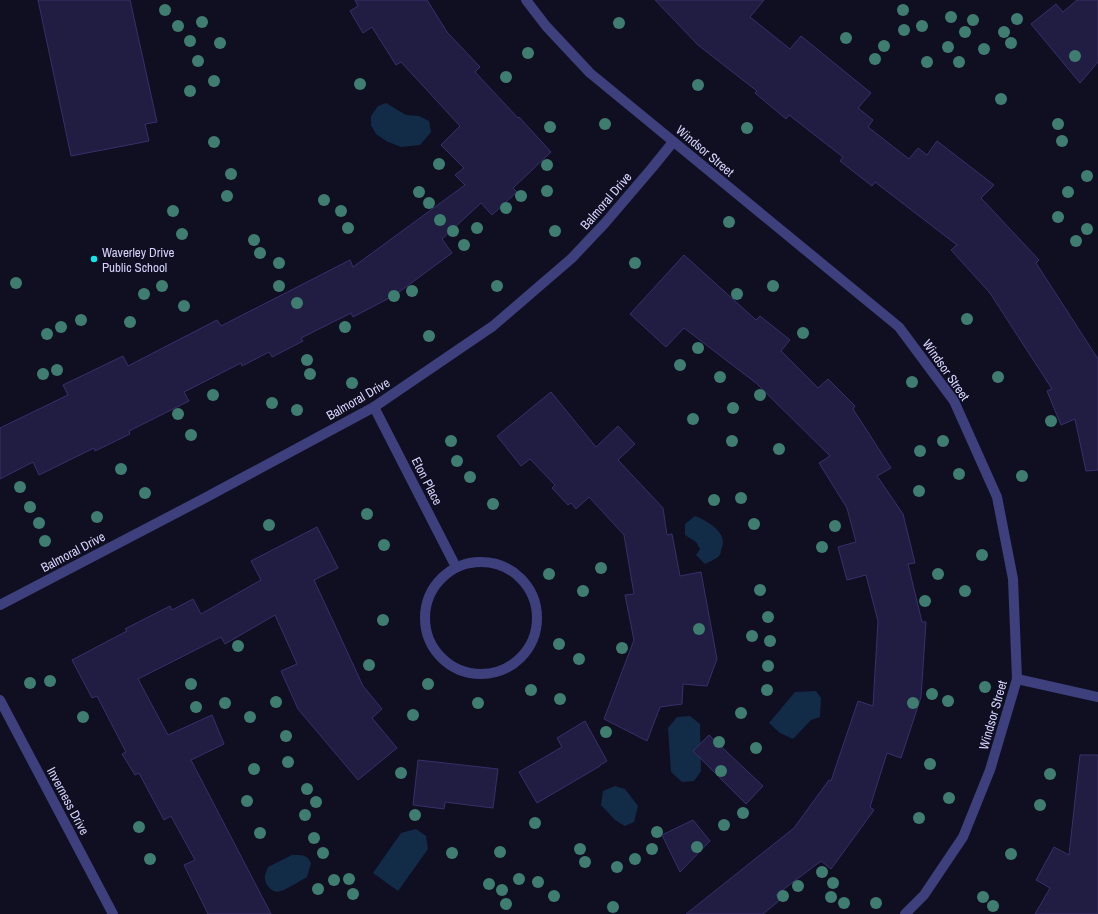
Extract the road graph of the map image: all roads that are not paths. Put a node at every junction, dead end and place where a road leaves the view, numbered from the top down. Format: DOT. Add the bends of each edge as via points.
graph roads {
  1 [pos="526,0"];
  2 [pos="673,142"];
  3 [pos="374,407"];
  4 [pos="456,567"];
  5 [pos="0,605"];
  6 [pos="1017,679"];
  7 [pos="1098,697"];
  8 [pos="0,700"];
  9 [pos="113,914"];
  10 [pos="905,914"];
  1 -- 2 [label="street, Windsor Street" via="546,26 590,73"];
  2 -- 3 [label="street, Balmoral Drive" via="572,258 494,326"];
  2 -- 6 [label="street, Windsor Street" via="899,327 954,401 997,497 1013,579"];
  3 -- 4 [label="street, Eton Place"];
  3 -- 5 [label="street, Balmoral Drive"];
  4 -- 4 [label="street" via="440,578 429,595 424,613 426,632 434,651 462,672 480,675 497,672 513,665 526,652 534,637 537,619 534,602 527,586 513,572 495,564 476,562"];
  6 -- 7 [label="street"];
  6 -- 10 [label="street, Windsor Street" via="990,770 963,838 924,895"];
  8 -- 9 [label="street, Inverness Drive"];
}
